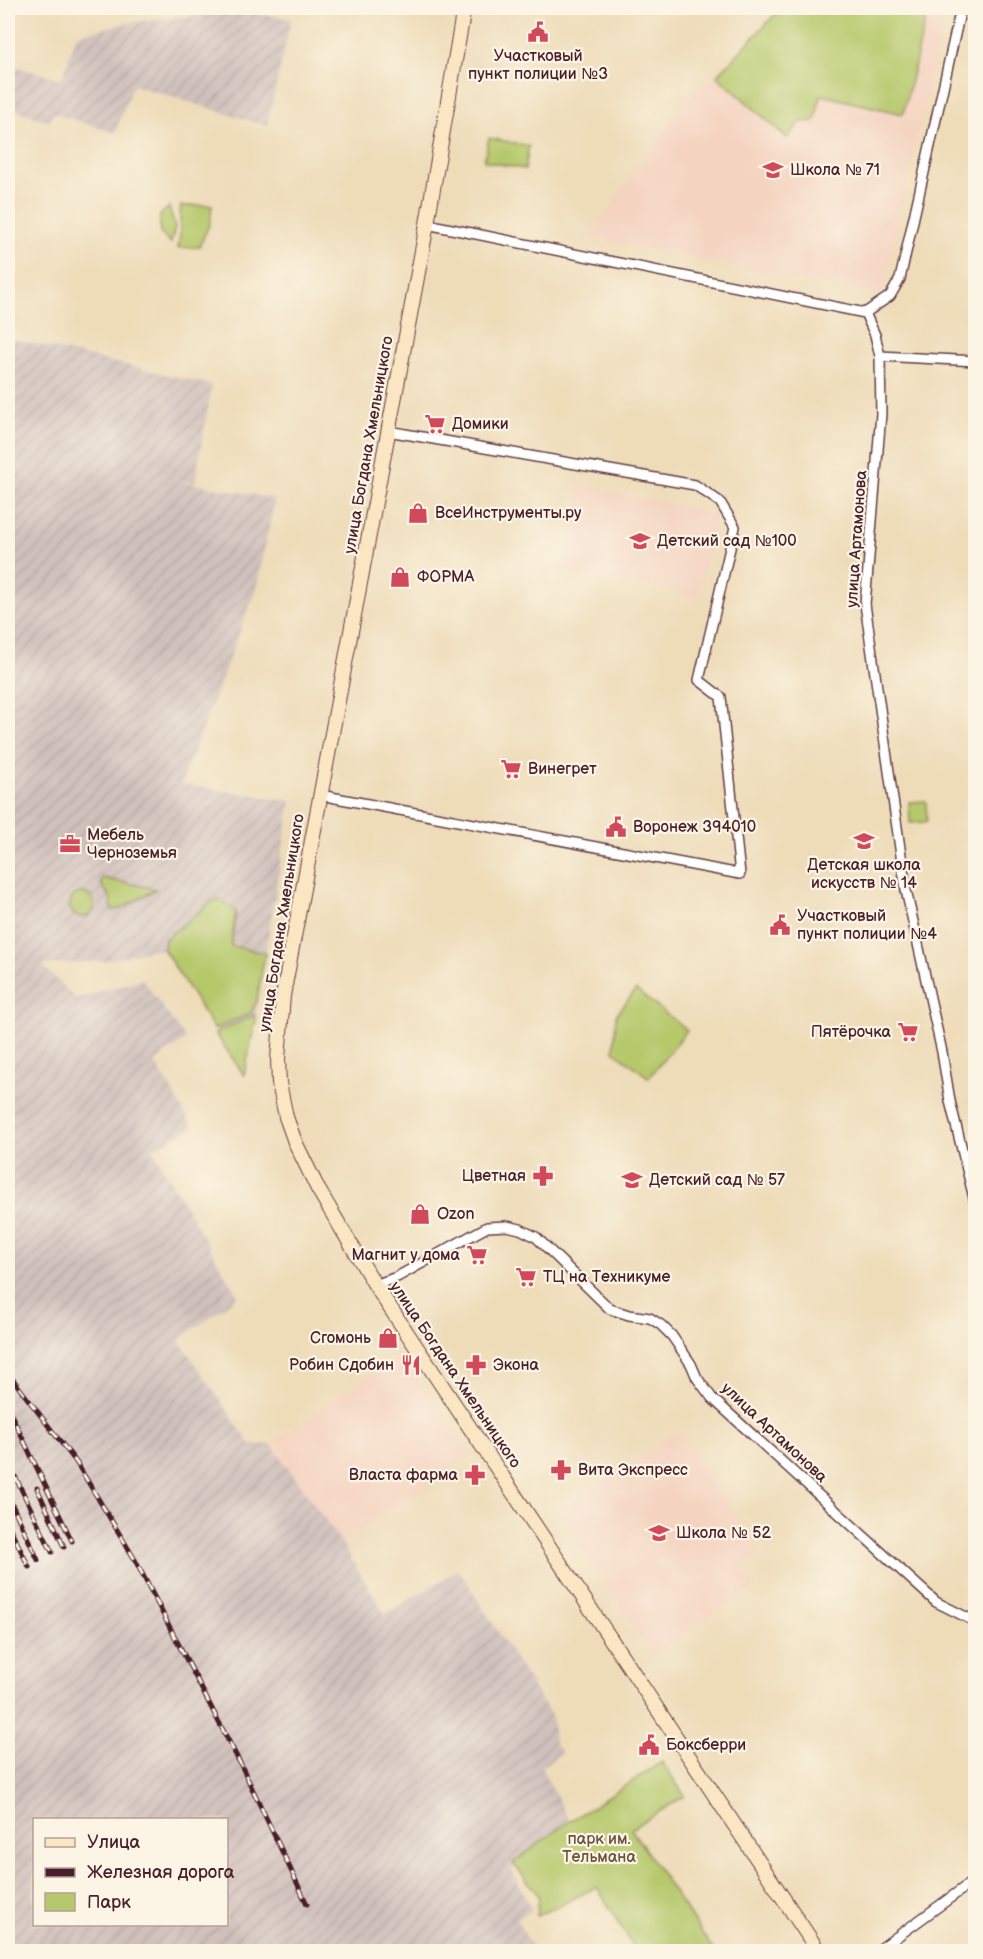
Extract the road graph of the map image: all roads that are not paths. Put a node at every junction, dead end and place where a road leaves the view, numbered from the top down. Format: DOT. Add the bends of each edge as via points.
graph roads {
  1 [pos="464,8"];
  2 [pos="961,8"];
  3 [pos="427,224"];
  4 [pos="865,313"];
  5 [pos="880,356"];
  6 [pos="975,361"];
  7 [pos="388,431"];
  8 [pos="320,795"];
  9 [pos="975,1206"];
  10 [pos="375,1285"];
  11 [pos="975,1622"];
  12 [pos="975,1879"];
  13 [pos="819,1952"];
  14 [pos="876,1952"];
  1 -- 3 [label="main road, улица Богдана Хмельницкого"];
  2 -- 4 [label="street" via="900,279 890,296"];
  3 -- 4 [label="street"];
  3 -- 7 [label="main road, улица Богдана Хмельницкого"];
  4 -- 5 [label="street, улица Артамонова"];
  5 -- 6 [label="street"];
  5 -- 9 [label="street, улица Артамонова" via="881,414 865,604 906,890"];
  7 -- 8 [label="main road, улица Богдана Хмельницкого"];
  7 -- 8 [label="street" via="694,485 720,502 735,527 699,680 721,697 740,874"];
  8 -- 10 [label="main road, улица Богдана Хмельницкого" via="283,996 279,1083 286,1117 303,1160"];
  10 -- 11 [label="street, улица Артамонова" via="397,1277 487,1227 507,1226 531,1234 610,1309 650,1318 661,1325 712,1398 936,1602"];
  10 -- 13 [label="main road, улица Богдана Хмельницкого"];
  12 -- 14 [label="street"];
}
